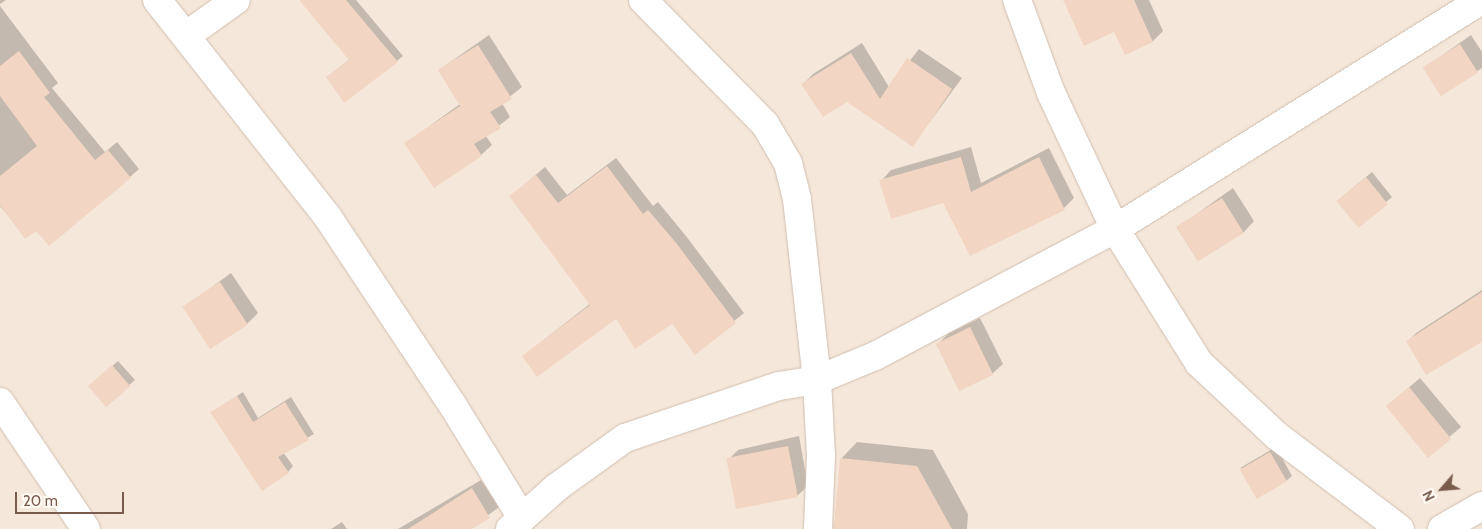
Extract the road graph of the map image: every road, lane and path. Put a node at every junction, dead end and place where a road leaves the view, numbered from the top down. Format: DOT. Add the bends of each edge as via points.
graph roads {
  1 [pos="157,0"];
  2 [pos="236,0"];
  3 [pos="643,0"];
  4 [pos="1017,0"];
  5 [pos="1482,0"];
  6 [pos="187,35"];
  7 [pos="1115,229"];
  8 [pos="817,380"];
  9 [pos="0,402"];
  10 [pos="1482,506"];
  11 [pos="516,524"];
  12 [pos="86,529"];
  13 [pos="818,529"];
  14 [pos="1400,529"];
  15 [pos="1442,529"];
  1 -- 6 [label="street"];
  2 -- 6 [label="street"];
  3 -- 8 [label="street" via="765,124 788,163 797,199"];
  4 -- 7 [label="street" via="1051,93"];
  5 -- 7 [label="street"];
  6 -- 11 [label="street" via="327,216 452,404"];
  7 -- 8 [label="street" via="875,356"];
  7 -- 14 [label="street" via="1199,363 1277,436"];
  8 -- 11 [label="street" via="770,389 625,438 557,487"];
  8 -- 13 [label="street" via="821,456"];
  9 -- 12 [label="street"];
  10 -- 15 [label="street"];
}
